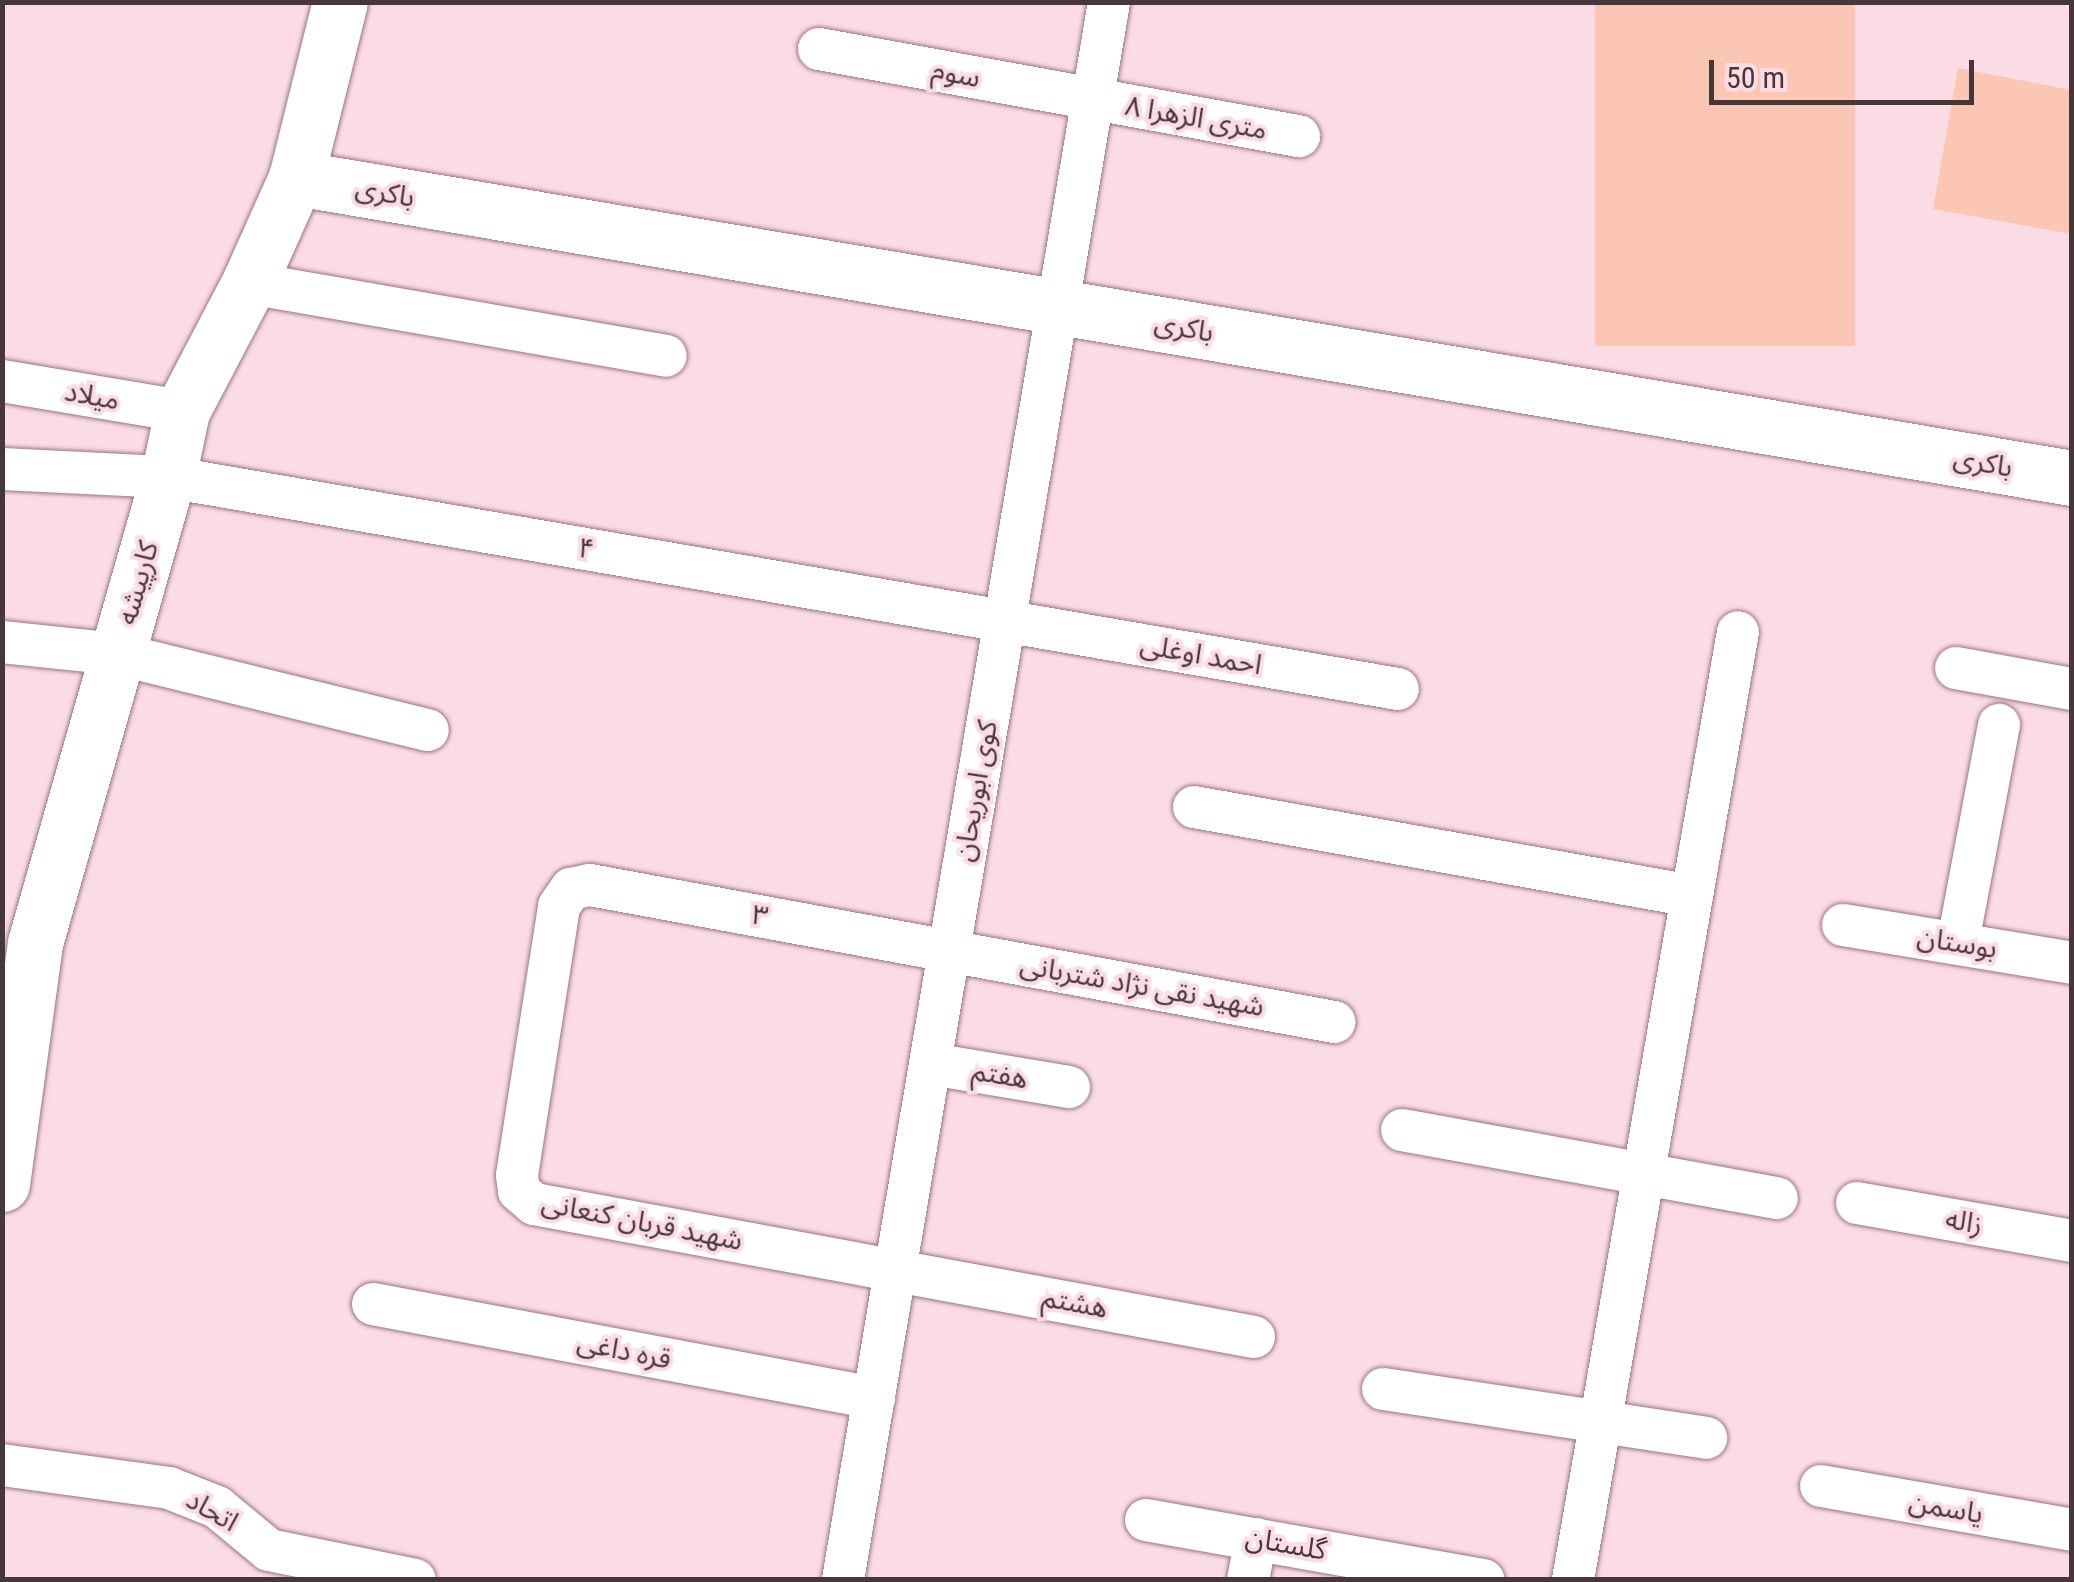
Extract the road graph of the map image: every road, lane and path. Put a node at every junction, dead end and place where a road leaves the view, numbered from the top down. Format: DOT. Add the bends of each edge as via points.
graph roads {
  1 [pos="340,2"];
  2 [pos="1109,2"];
  3 [pos="819,48"];
  4 [pos="1093,100"];
  5 [pos="1299,136"];
  6 [pos="296,178"];
  7 [pos="248,283"];
  8 [pos="1058,307"];
  9 [pos="666,356"];
  10 [pos="2,381"];
  11 [pos="182,411"];
  12 [pos="2,469"];
  13 [pos="168,477"];
  14 [pos="2072,478"];
  15 [pos="1005,621"];
  16 [pos="1738,632"];
  17 [pos="2,642"];
  18 [pos="118,654"];
  19 [pos="1956,668"];
  20 [pos="1398,689"];
  21 [pos="2072,689"];
  22 [pos="1999,725"];
  23 [pos="428,730"];
  24 [pos="1194,807"];
  25 [pos="571,888"];
  26 [pos="1692,896"];
  27 [pos="1842,925"];
  28 [pos="19,940"];
  29 [pos="1958,942"];
  30 [pos="950,950"];
  31 [pos="2072,963"];
  32 [pos="1334,1022"];
  33 [pos="930,1064"];
  34 [pos="1069,1087"];
  35 [pos="1402,1130"];
  36 [pos="1644,1175"];
  37 [pos="2,1184"];
  38 [pos="1777,1198"];
  39 [pos="1857,1203"];
  40 [pos="2072,1241"];
  41 [pos="896,1270"];
  42 [pos="373,1304"];
  43 [pos="1254,1336"];
  44 [pos="1383,1388"];
  45 [pos="874,1398"];
  46 [pos="1600,1425"];
  47 [pos="1706,1438"];
  48 [pos="2,1465"];
  49 [pos="1821,1486"];
  50 [pos="1146,1520"];
  51 [pos="2072,1530"];
  52 [pos="1252,1559"];
  53 [pos="415,1580"];
  54 [pos="844,1580"];
  55 [pos="1484,1580"];
  56 [pos="1574,1580"];
  1 -- 6 [label="street, کارپیشه"];
  2 -- 4 [label="street, کوی ابوریحان"];
  3 -- 4 [label="street, سوم"];
  4 -- 5 [label="street, ۸ متری الزهرا"];
  4 -- 8 [label="street, کوی ابوریحان"];
  6 -- 7 [label="street, کارپیشه"];
  6 -- 8 [label="street, باکری"];
  7 -- 9 [label="street"];
  7 -- 11 [label="street, کارپیشه"];
  8 -- 14 [label="street, باکری"];
  8 -- 15 [label="street, کوی ابوریحان"];
  10 -- 11 [label="street, میلاد"];
  11 -- 13 [label="street, کارپیشه"];
  12 -- 13 [label="street, ۴"];
  13 -- 15 [label="street, ۴"];
  13 -- 18 [label="street, کارپیشه"];
  15 -- 20 [label="street, احمد اوغلی"];
  15 -- 30 [label="street, کوی ابوریحان"];
  16 -- 26 [label="street"];
  17 -- 18 [label="street"];
  18 -- 23 [label="street"];
  18 -- 28 [label="street, کارپیشه"];
  19 -- 21 [label="street"];
  22 -- 29 [label="street"];
  24 -- 26 [label="street"];
  25 -- 30 [label="street, ۳" via="590,885"];
  25 -- 41 [label="street, شهید قربان کنعانی" via="560,906 518,1191 534,1204"];
  26 -- 36 [label="street"];
  27 -- 29 [label="street, بوستان"];
  28 -- 37 [label="street, کارپیشه"];
  29 -- 31 [label="street, بوستان"];
  30 -- 32 [label="street, شهید نقی نژاد شتربانی"];
  30 -- 33 [label="street, کوی ابوریحان"];
  33 -- 34 [label="street, هفتم"];
  33 -- 41 [label="street, کوی ابوریحان"];
  35 -- 36 [label="street"];
  36 -- 38 [label="street"];
  36 -- 46 [label="street"];
  39 -- 40 [label="street, زاله"];
  41 -- 43 [label="street, هشتم"];
  41 -- 45 [label="street, کوی ابوریحان"];
  42 -- 45 [label="street, قره داغی"];
  44 -- 46 [label="street"];
  45 -- 54 [label="street, کوی ابوریحان"];
  46 -- 47 [label="street"];
  46 -- 56 [label="street"];
  48 -- 53 [label="street, اتحاد" via="170,1488 217,1507 269,1550"];
  49 -- 51 [label="street, یاسمن"];
  50 -- 52 [label="street, گلستان"];
  52 -- 55 [label="street, گلستان"];
}
